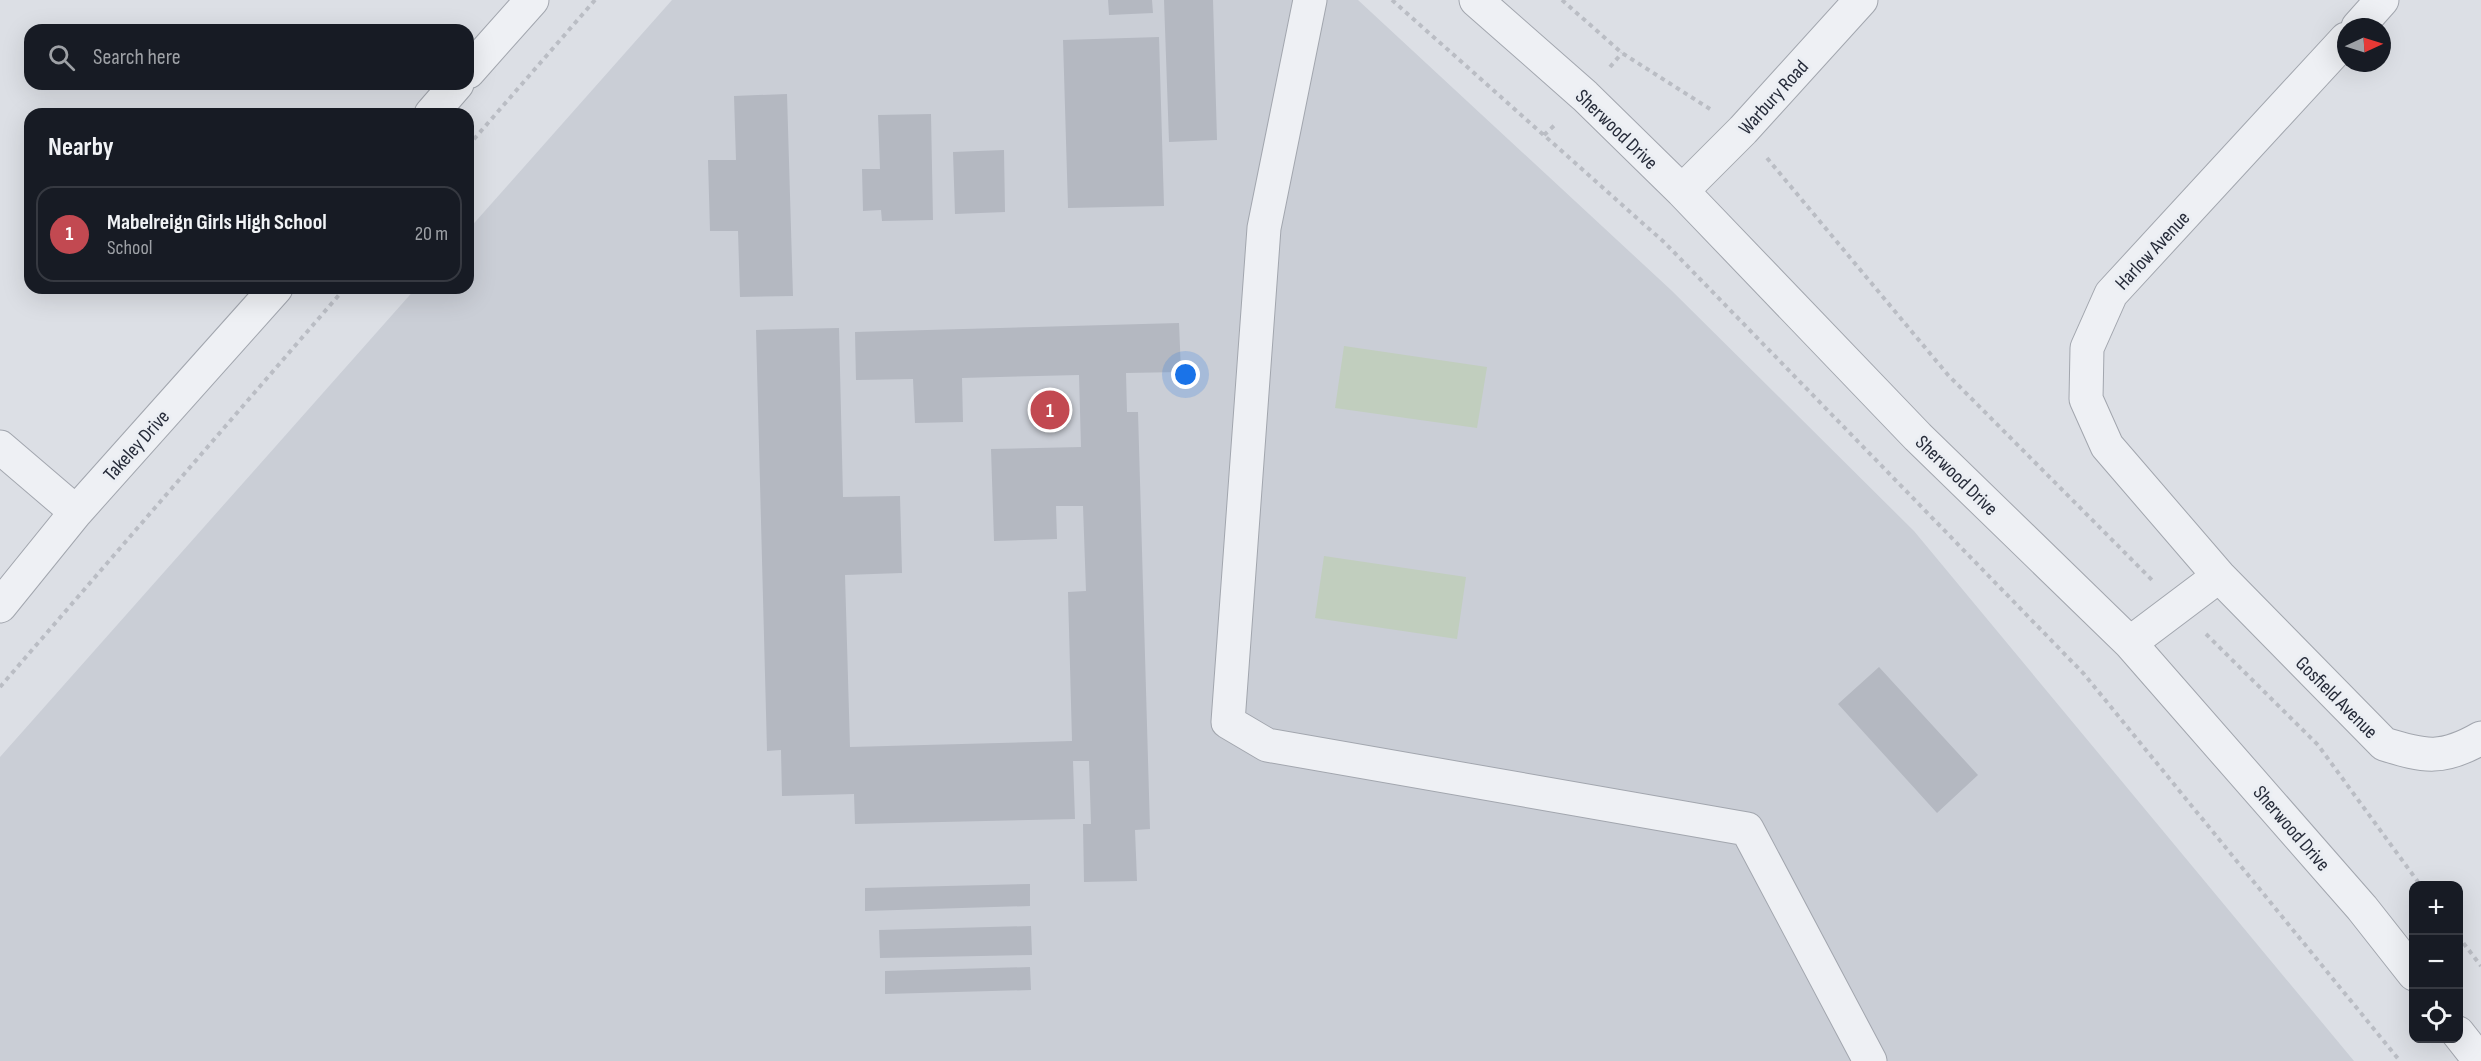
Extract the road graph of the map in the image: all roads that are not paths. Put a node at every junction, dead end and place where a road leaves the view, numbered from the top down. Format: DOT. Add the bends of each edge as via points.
graph roads {
  1 [pos="532,0"];
  2 [pos="1310,0"];
  3 [pos="1476,0"];
  4 [pos="1861,0"];
  5 [pos="2382,0"];
  6 [pos="2366,18"];
  7 [pos="2337,49"];
  8 [pos="474,65"];
  9 [pos="452,90"];
  10 [pos="436,108"];
  11 [pos="1682,191"];
  12 [pos="271,294"];
  13 [pos="0,447"];
  14 [pos="76,512"];
  15 [pos="2219,576"];
  16 [pos="0,606"];
  17 [pos="2130,643"];
  18 [pos="2481,738"];
  19 [pos="2409,968"];
  20 [pos="2463,1039"];
  21 [pos="1870,1061"];
  22 [pos="2480,1061"];
  1 -- 8 [label="street"];
  2 -- 21 [label="street" via="1264,228 1228,722 1267,745 1748,829"];
  3 -- 11 [label="street, Sherwood Drive" via="1585,96"];
  4 -- 11 [label="street, Warbury Road"];
  5 -- 6 [label="street"];
  7 -- 15 [label="street, Harlow Avenue" via="2111,294 2087,348 2086,399 2107,446"];
  9 -- 10 [label="street"];
  11 -- 17 [label="street, Sherwood Drive" via="1918,437"];
  12 -- 14 [label="street, Takeley Drive"];
  13 -- 14 [label="street"];
  14 -- 16 [label="street, Takeley Drive"];
  15 -- 17 [label="street"];
  15 -- 18 [label="street, Gosfield Avenue" via="2384,744 2412,753 2443,756"];
  17 -- 19 [label="street, Sherwood Drive" via="2362,908"];
  20 -- 22 [label="street"];
}
